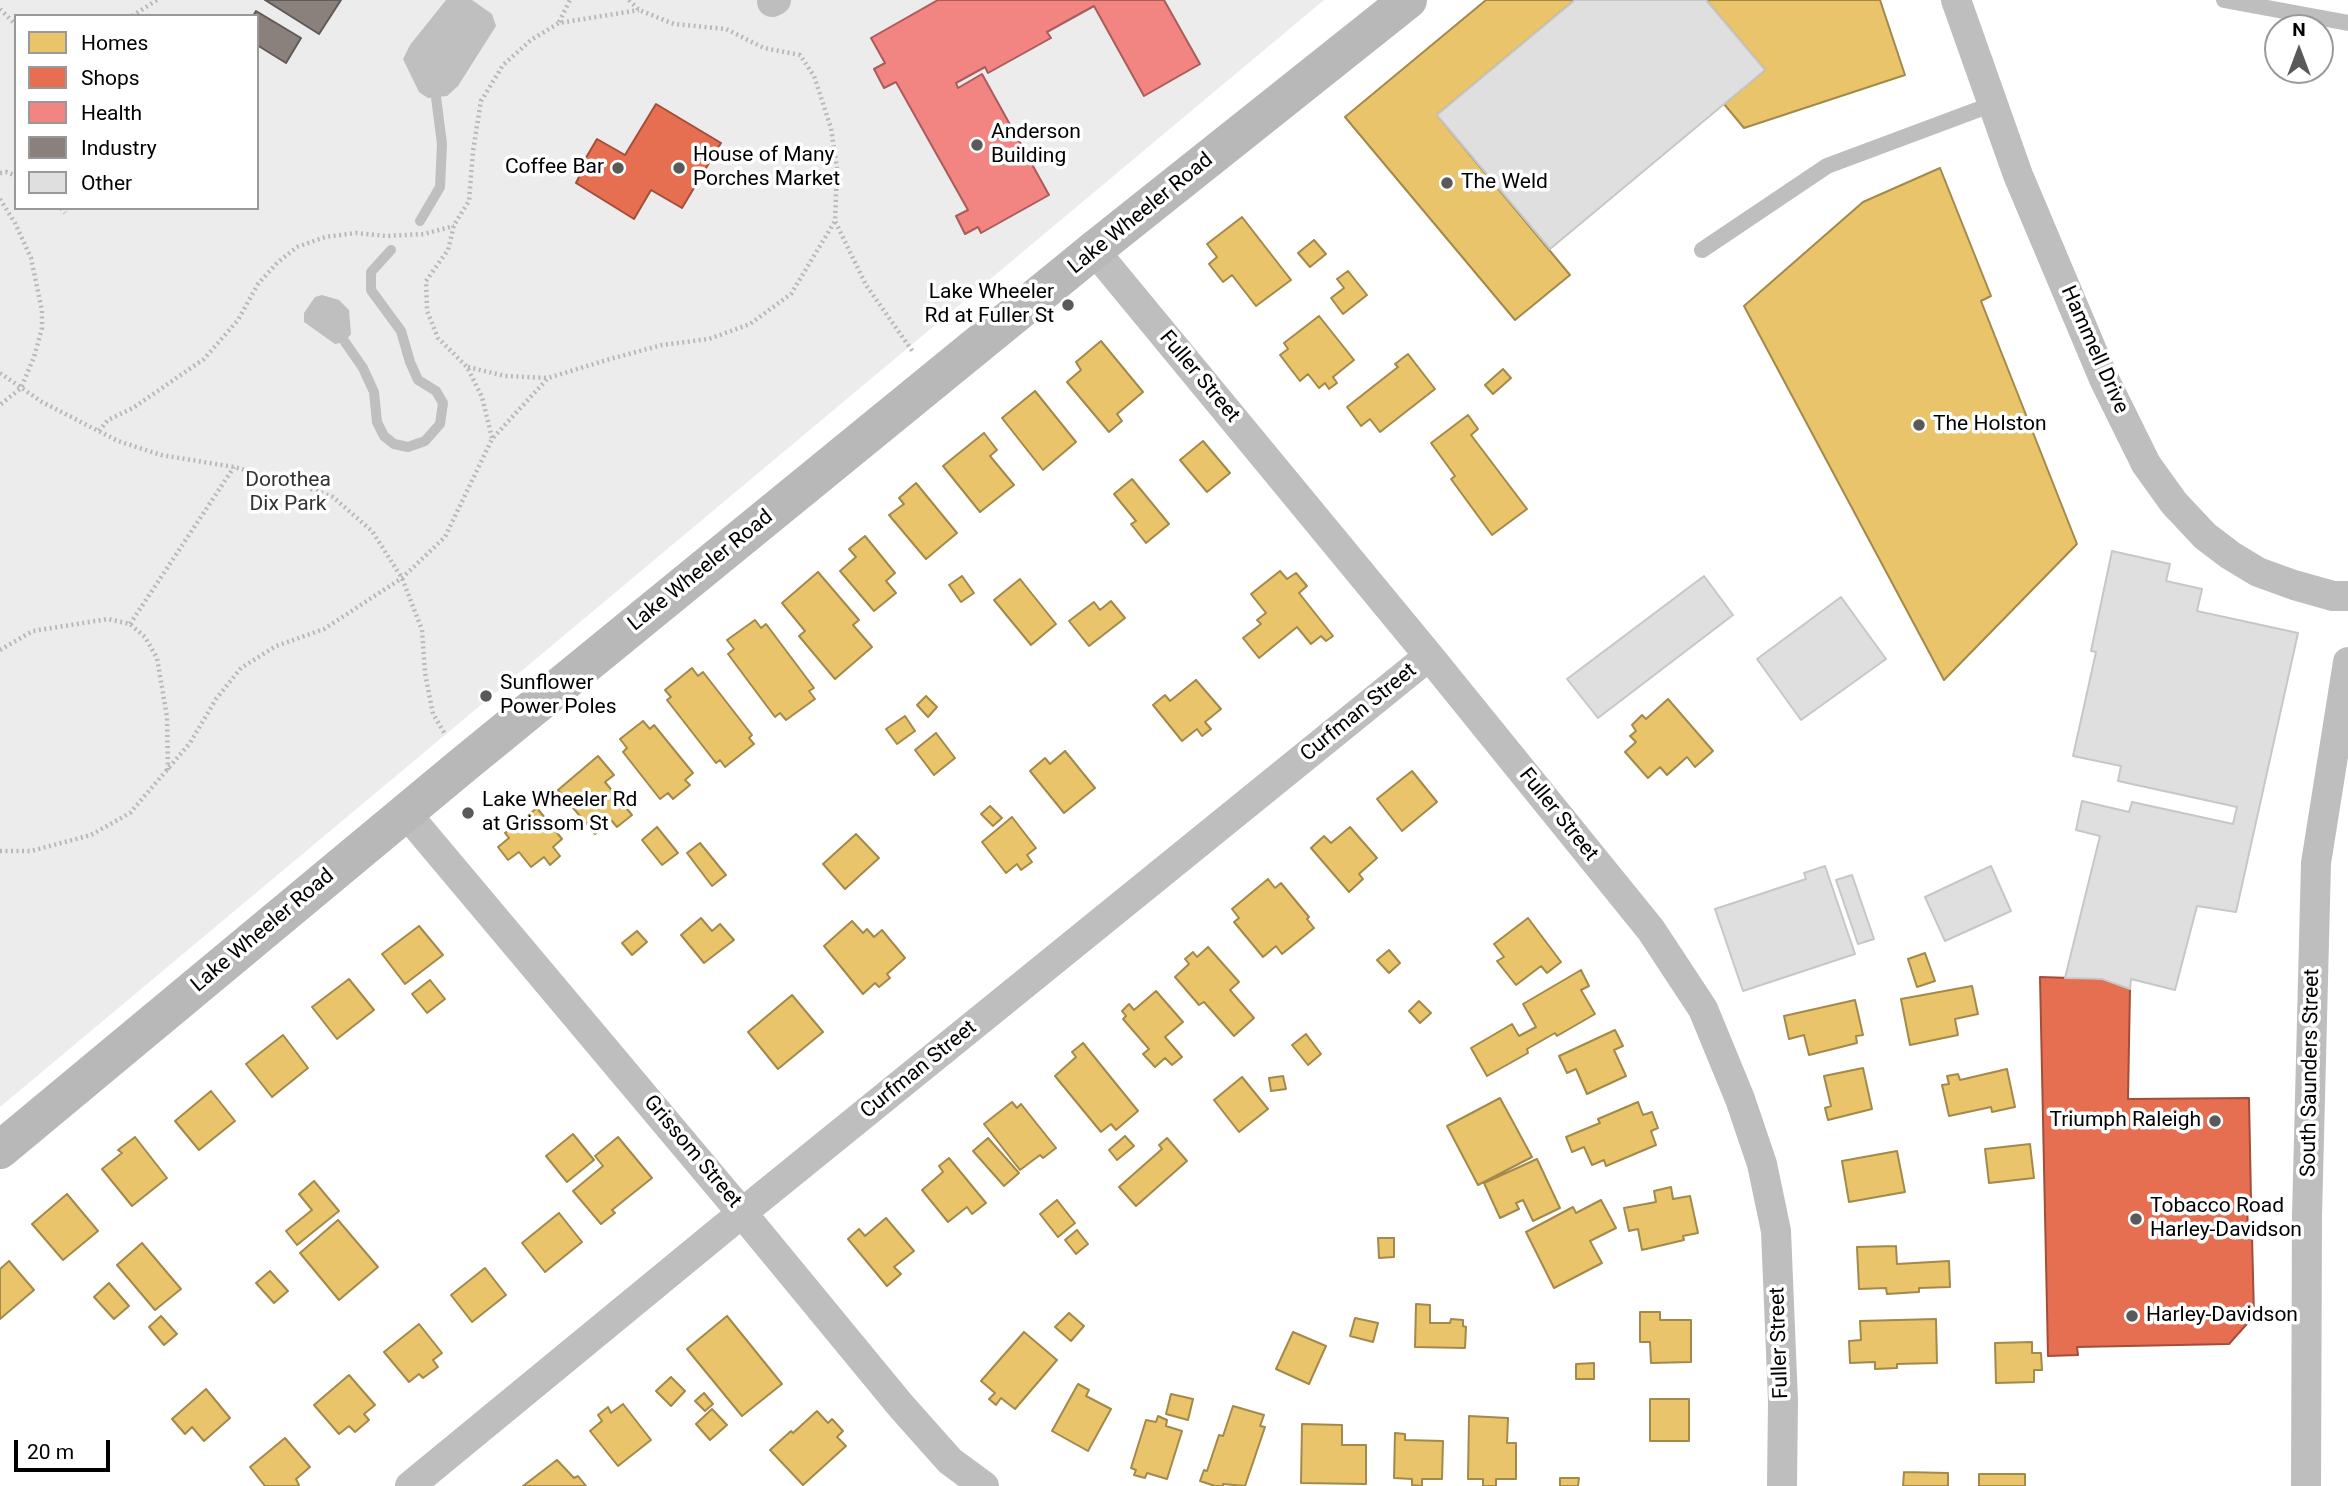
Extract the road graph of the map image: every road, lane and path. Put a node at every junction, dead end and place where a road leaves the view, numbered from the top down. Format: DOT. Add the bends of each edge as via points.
graph roads {
  1 [pos="157,0"];
  2 [pos="570,0"];
  3 [pos="629,0"];
  4 [pos="1408,0"];
  5 [pos="1955,0"];
  6 [pos="2224,0"];
  7 [pos="0,9"];
  8 [pos="639,10"];
  9 [pos="135,14"];
  10 [pos="14,23"];
  11 [pos="559,23"];
  12 [pos="2348,23"];
  13 [pos="1993,104"];
  14 [pos="0,199"];
  15 [pos="835,221"];
  16 [pos="454,226"];
  17 [pos="1094,250"];
  18 [pos="1702,250"];
  19 [pos="467,367"];
  20 [pos="0,373"];
  21 [pos="548,379"];
  22 [pos="935,381"];
  23 [pos="21,388"];
  24 [pos="0,405"];
  25 [pos="99,431"];
  26 [pos="492,439"];
  27 [pos="233,467"];
  28 [pos="402,578"];
  29 [pos="2348,596"];
  30 [pos="130,624"];
  31 [pos="0,650"];
  32 [pos="1429,656"];
  33 [pos="2348,662"];
  34 [pos="463,765"];
  35 [pos="168,771"];
  36 [pos="405,812"];
  37 [pos="0,851"];
  38 [pos="0,1150"];
  39 [pos="742,1213"];
  40 [pos="410,1486"];
  41 [pos="984,1486"];
  42 [pos="1782,1486"];
  43 [pos="2306,1486"];
  1 -- 9 [label="path"];
  2 -- 11 [label="path"];
  3 -- 8 [label="path"];
  4 -- 17 [label="main road, Lake Wheeler Road"];
  5 -- 13 [label="street, Hammell Drive"];
  6 -- 12 [label="lane"];
  7 -- 10 [label="path"];
  8 -- 11 [label="path"];
  8 -- 15 [label="path" via="674,24 726,29 764,48 800,55 814,76 831,128 837,169"];
  11 -- 16 [label="path" via="503,65 481,101 469,201"];
  13 -- 18 [label="lane" via="1827,166"];
  13 -- 29 [label="street, Hammell Drive" via="2104,379 2153,474 2174,503 2230,555 2258,572 2294,585"];
  14 -- 23 [label="path" via="31,258 42,311 42,328"];
  15 -- 21 [label="path" via="791,294 750,324 709,339 662,345"];
  15 -- 22 [label="path" via="866,285"];
  16 -- 19 [label="path" via="448,250 426,281 427,311 438,338"];
  16 -- 25 [label="path" via="424,234 325,237 297,247 258,284 238,320 204,359 108,420"];
  17 -- 22 [label="main road, Lake Wheeler Road"];
  17 -- 32 [label="street, Fuller Street"];
  19 -- 21 [label="path"];
  19 -- 26 [label="path" via="482,397"];
  20 -- 23 [label="path"];
  21 -- 26 [label="path"];
  22 -- 34 [label="main road, Lake Wheeler Road"];
  23 -- 24 [label="path"];
  23 -- 25 [label="path"];
  25 -- 27 [label="path" via="161,455"];
  26 -- 28 [label="path" via="445,537"];
  27 -- 28 [label="path" via="333,496 372,531"];
  27 -- 30 [label="path"];
  28 -- 34 [label="path" via="422,630 433,715"];
  28 -- 35 [label="path" via="324,629 276,646 241,668"];
  30 -- 31 [label="path" via="108,619 33,631"];
  30 -- 35 [label="path" via="157,657 167,717"];
  32 -- 39 [label="street, Curfman Street"];
  32 -- 42 [label="street, Fuller Street" via="1651,930 1703,1009 1762,1164 1776,1231"];
  33 -- 43 [label="street, South Saunders Street" via="2316,863"];
  34 -- 36 [label="main road, Lake Wheeler Road"];
  35 -- 37 [label="path" via="130,813 91,835 31,851"];
  36 -- 38 [label="main road, Lake Wheeler Road"];
  36 -- 39 [label="street, Grissom Street"];
  39 -- 40 [label="street, Curfman Street"];
  39 -- 41 [label="street, Grissom Street" via="901,1406 950,1461"];
}
